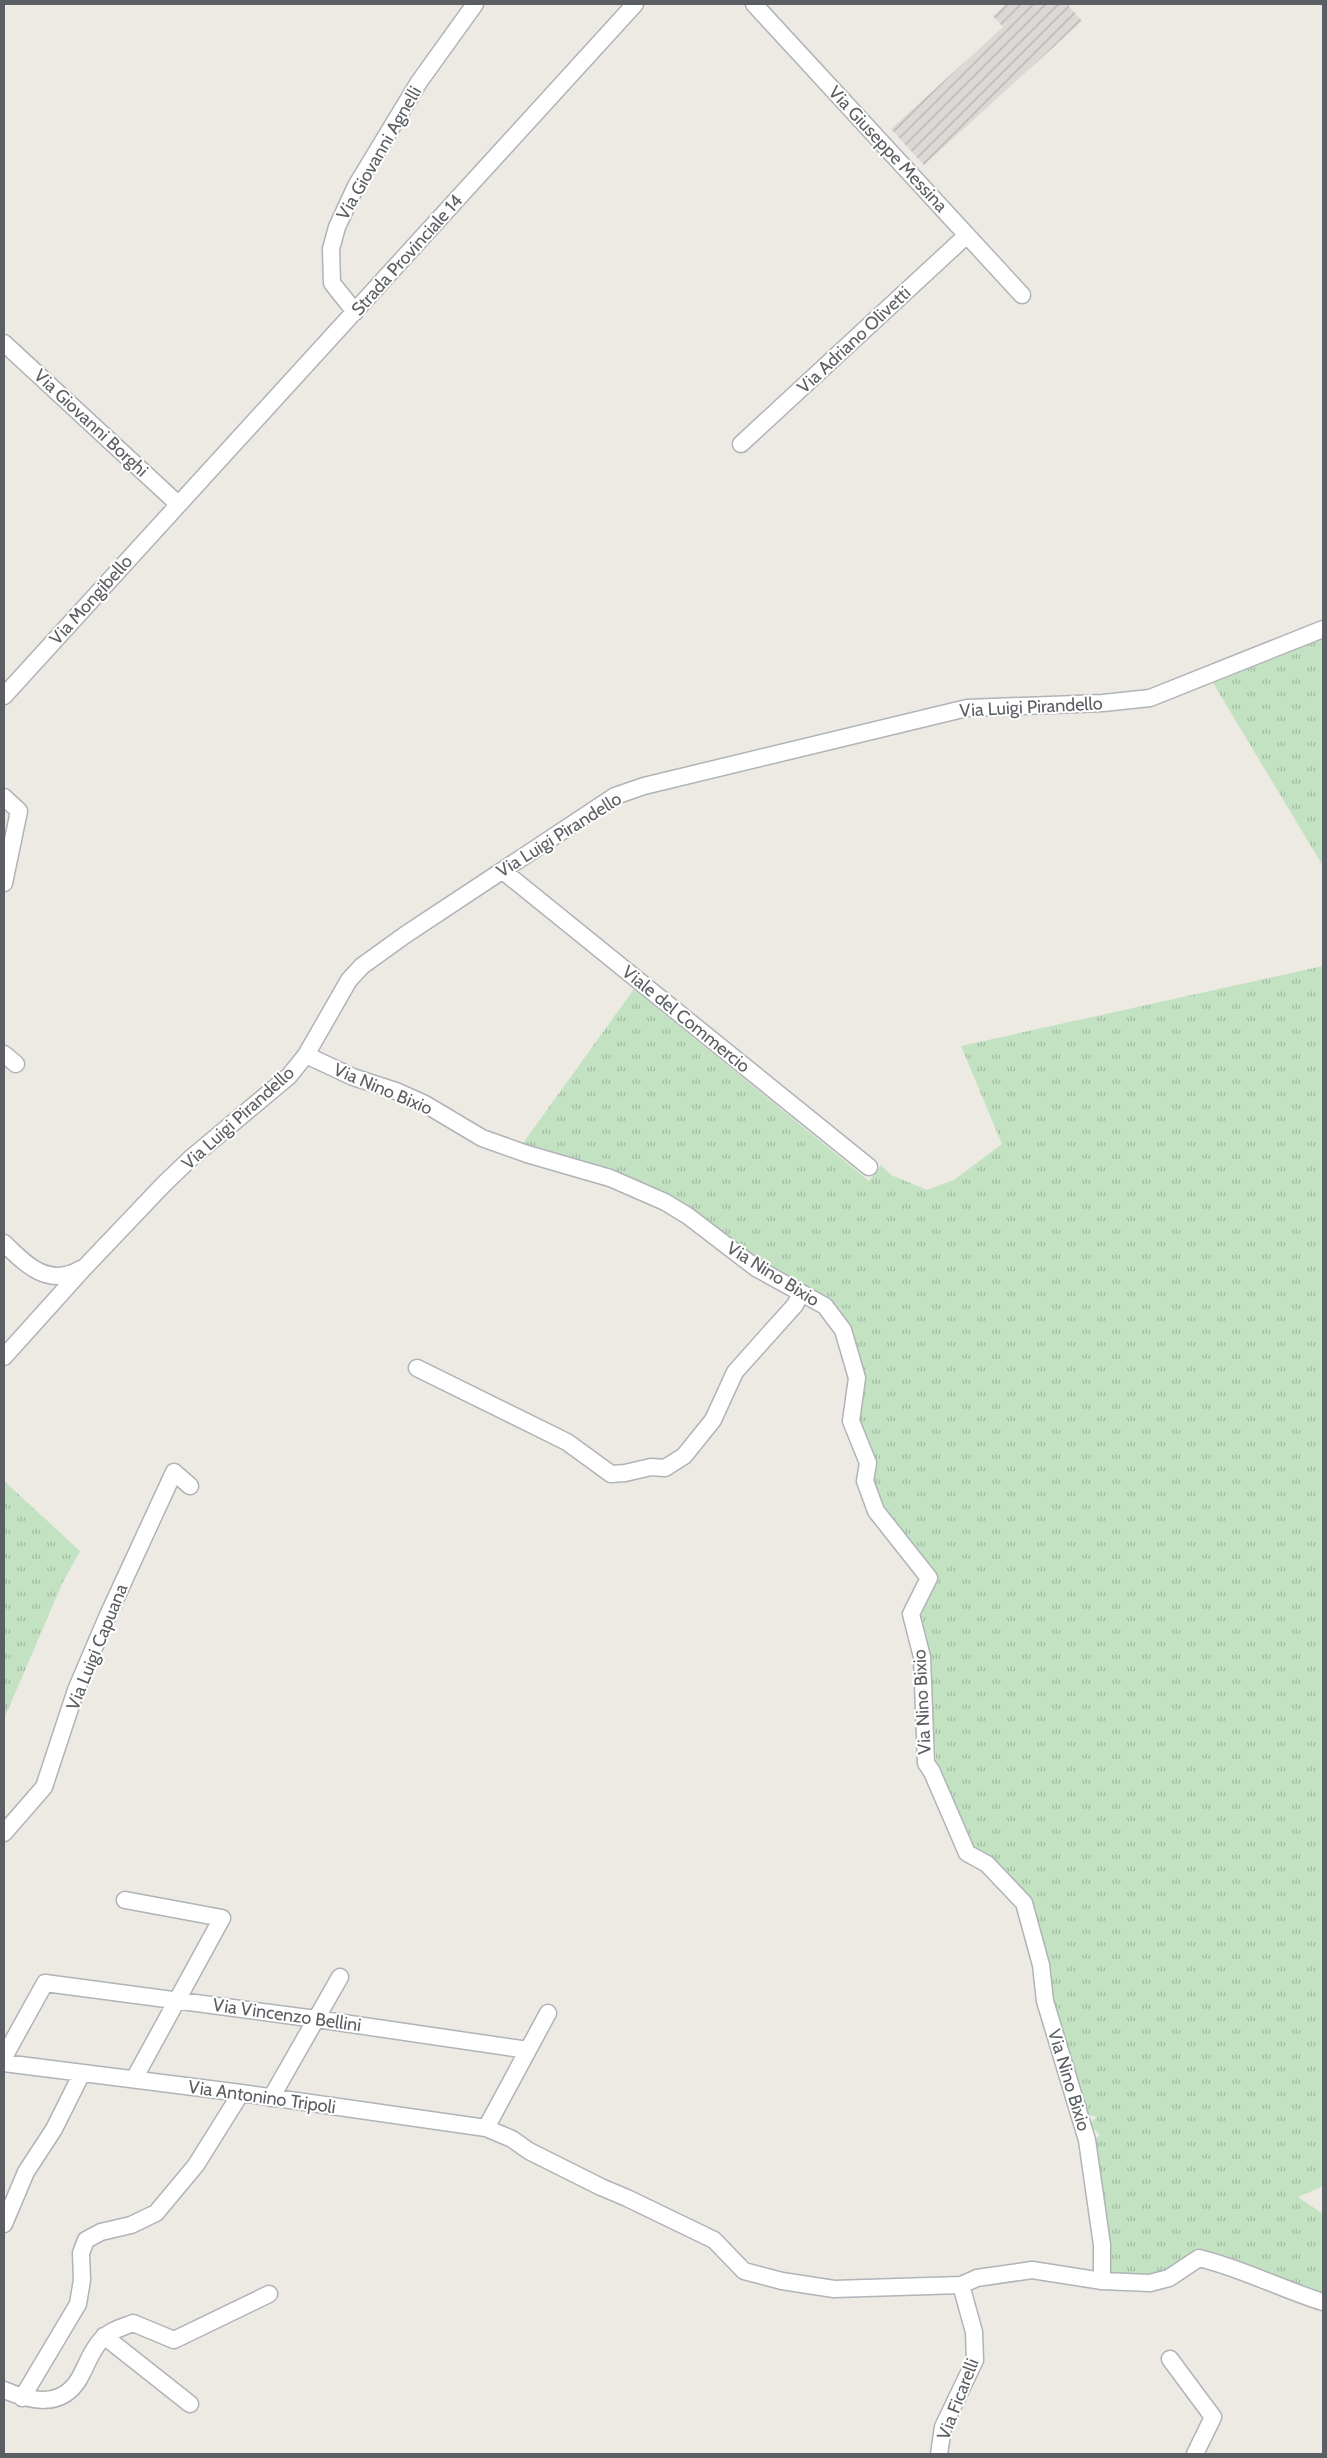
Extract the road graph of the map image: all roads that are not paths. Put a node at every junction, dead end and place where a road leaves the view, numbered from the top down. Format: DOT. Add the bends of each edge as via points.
graph roads {
  1 [pos="475,4"];
  2 [pos="635,4"];
  3 [pos="754,4"];
  4 [pos="968,235"];
  5 [pos="1022,294"];
  6 [pos="354,312"];
  7 [pos="4,343"];
  8 [pos="741,444"];
  9 [pos="178,504"];
  10 [pos="1323,629"];
  11 [pos="4,696"];
  12 [pos="4,797"];
  13 [pos="503,871"];
  14 [pos="4,882"];
  15 [pos="306,1055"];
  16 [pos="869,1167"];
  17 [pos="4,1243"];
  18 [pos="85,1267"];
  19 [pos="35,1271"];
  20 [pos="800,1292"];
  21 [pos="56,1300"];
  22 [pos="4,1358"];
  23 [pos="417,1368"];
  24 [pos="190,1486"];
  25 [pos="4,1834"];
  26 [pos="125,1900"];
  27 [pos="340,1977"];
  28 [pos="178,2000"];
  29 [pos="548,2013"];
  30 [pos="316,2019"];
  31 [pos="528,2050"];
  32 [pos="4,2057"];
  33 [pos="4,2063"];
  34 [pos="82,2073"];
  35 [pos="134,2080"];
  36 [pos="241,2093"];
  37 [pos="271,2098"];
  38 [pos="486,2128"];
  39 [pos="4,2224"];
  40 [pos="1102,2281"];
  41 [pos="961,2285"];
  42 [pos="269,2294"];
  43 [pos="1323,2302"];
  44 [pos="104,2336"];
  45 [pos="1170,2359"];
  46 [pos="4,2390"];
  47 [pos="22,2398"];
  48 [pos="190,2404"];
  49 [pos="939,2454"];
  50 [pos="1195,2454"];
  1 -- 6 [label="street, Via Giovanni Agnelli" via="419,82 356,186 337,227 331,249 332,283"];
  2 -- 6 [label="street, Strada Provinciale 14"];
  3 -- 4 [label="street, Via Giuseppe Messina"];
  4 -- 5 [label="street, Via Giuseppe Messina"];
  4 -- 8 [label="street, Via Adriano Olivetti"];
  6 -- 9 [label="street, Strada Provinciale 14"];
  7 -- 9 [label="street, Via Giovanni Borghi"];
  9 -- 11 [label="street, Via Mongibello"];
  10 -- 13 [label="street, Via Luigi Pirandello" via="1150,698 967,708 644,786 615,796"];
  12 -- 14 [label="street" via="19,811"];
  13 -- 15 [label="street, Via Luigi Pirandello" via="362,966 349,980"];
  13 -- 16 [label="street, Viale del Commercio"];
  15 -- 18 [label="street, Via Luigi Pirandello" via="289,1076 190,1159"];
  15 -- 20 [label="street, Via Nino Bixio" via="425,1104 491,1141 610,1178 665,1202 742,1259"];
  17 -- 19 [label="street"];
  18 -- 19 [label="street" via="63,1276"];
  18 -- 21 [label="street, Via Luigi Pirandello"];
  19 -- 21 [label="street"];
  20 -- 23 [label="street" via="795,1305 735,1372 713,1420 684,1456 665,1468 651,1467 611,1474 567,1442"];
  20 -- 40 [label="street, Via Nino Bixio" via="825,1306 843,1330 857,1378 851,1421 868,1463 865,1481 876,1511 929,1578 911,1614 922,1657 926,1763 967,1853 987,1864 1024,1903 1041,1964 1045,2001 1087,2140 1102,2245"];
  21 -- 22 [label="street, Via Luigi Pirandello"];
  24 -- 25 [label="street, Via Luigi Capuana" via="174,1472 79,1682 44,1787"];
  26 -- 28 [label="street" via="222,1918"];
  27 -- 30 [label="street"];
  28 -- 30 [label="street, Via Vincenzo Bellini"];
  28 -- 32 [label="street, Via Vincenzo Bellini" via="45,1983"];
  28 -- 35 [label="street"];
  29 -- 31 [label="street"];
  30 -- 31 [label="street, Via Vincenzo Bellini"];
  30 -- 37 [label="street"];
  31 -- 38 [label="street"];
  33 -- 34 [label="street, Via Antonino Tripoli"];
  34 -- 35 [label="street, Via Antonino Tripoli"];
  34 -- 39 [label="street" via="54,2129 26,2172"];
  35 -- 36 [label="street, Via Antonino Tripoli"];
  36 -- 37 [label="street, Via Antonino Tripoli"];
  36 -- 47 [label="street" via="196,2165 156,2213 136,2224 101,2232 86,2240 80,2253 82,2280 78,2304"];
  37 -- 38 [label="street, Via Antonino Tripoli"];
  38 -- 41 [label="street, Via Antonino Tripoli" via="601,2188 714,2240 744,2271 834,2289"];
  40 -- 41 [label="street, Via Antonino Tripoli" via="1032,2270 977,2278"];
  40 -- 43 [label="street, Via Antonino Tripoli" via="1150,2283 1169,2278 1199,2258"];
  41 -- 49 [label="street, Via Ficarelli" via="974,2332 975,2360 943,2427"];
  42 -- 44 [label="street" via="174,2340 133,2323"];
  44 -- 47 [label="street" via="95,2346 78,2380 65,2393 37,2402"];
  44 -- 48 [label="street"];
  45 -- 50 [label="street" via="1213,2417"];
  46 -- 47 [label="street"];
}
